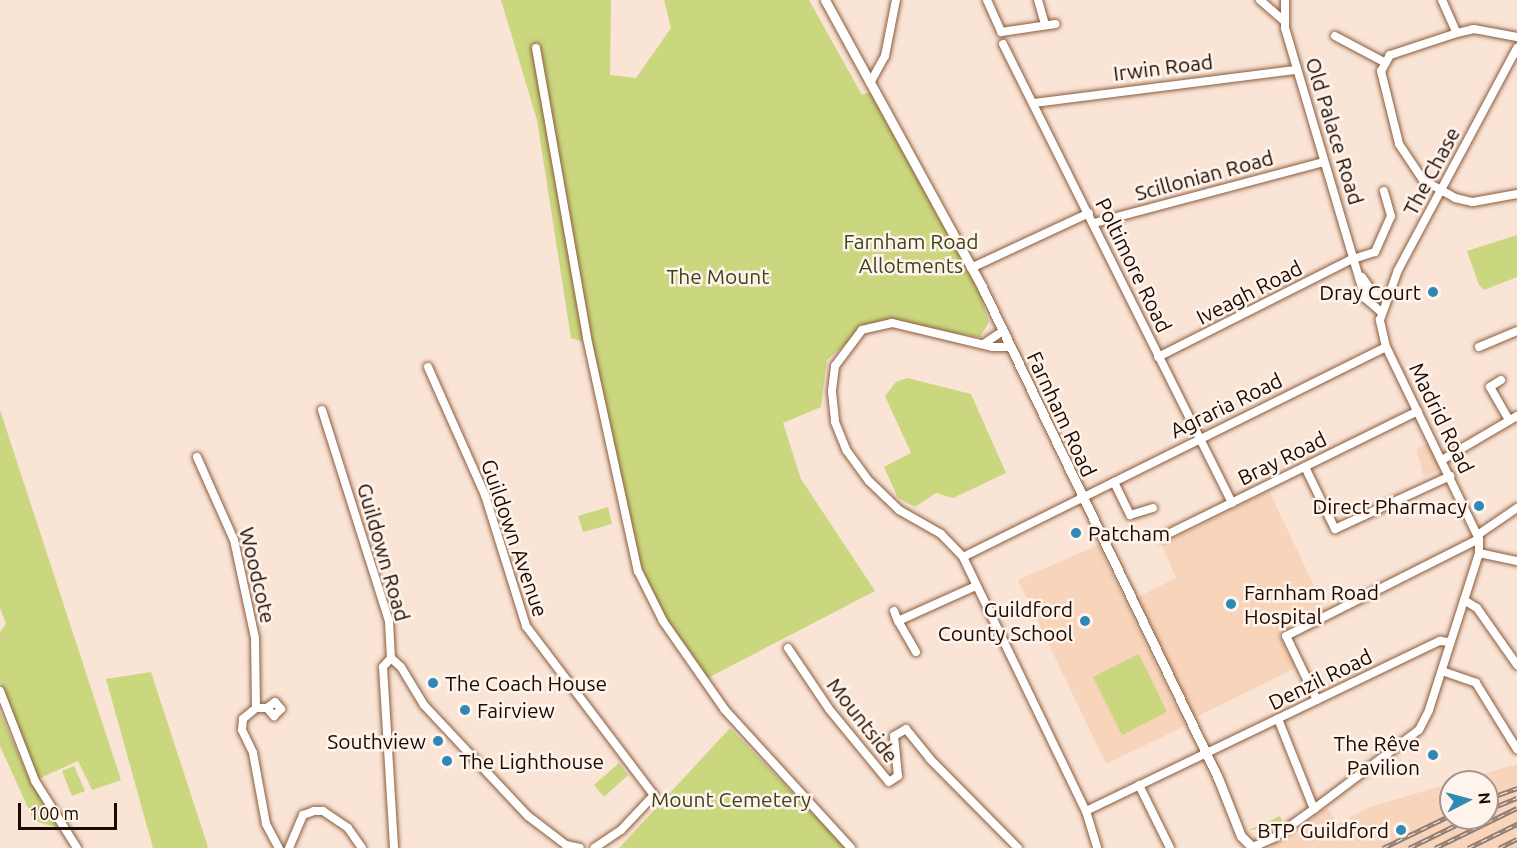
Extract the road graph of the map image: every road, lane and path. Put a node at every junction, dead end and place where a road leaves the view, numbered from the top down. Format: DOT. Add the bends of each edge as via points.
graph roads {
  1 [pos="825,0"];
  2 [pos="896,0"];
  3 [pos="987,0"];
  4 [pos="1038,0"];
  5 [pos="1265,0"];
  6 [pos="1285,0"];
  7 [pos="1442,0"];
  8 [pos="1284,21"];
  9 [pos="1055,24"];
  10 [pos="1045,25"];
  11 [pos="1457,33"];
  12 [pos="1335,36"];
  13 [pos="1517,37"];
  14 [pos="1003,44"];
  15 [pos="536,48"];
  16 [pos="1517,48"];
  17 [pos="1384,62"];
  18 [pos="1297,70"];
  19 [pos="870,83"];
  20 [pos="1034,103"];
  21 [pos="1324,162"];
  22 [pos="1384,191"];
  23 [pos="1441,191"];
  24 [pos="1517,194"];
  25 [pos="1089,213"];
  26 [pos="1094,223"];
  27 [pos="1355,259"];
  28 [pos="971,268"];
  29 [pos="1359,271"];
  30 [pos="1386,298"];
  31 [pos="1381,312"];
  32 [pos="1003,331"];
  33 [pos="1517,331"];
  34 [pos="984,343"];
  35 [pos="1483,343"];
  36 [pos="1010,347"];
  37 [pos="1386,347"];
  38 [pos="1158,357"];
  39 [pos="428,367"];
  40 [pos="1501,380"];
  41 [pos="322,410"];
  42 [pos="1418,411"];
  43 [pos="1517,416"];
  44 [pos="1509,420"];
  45 [pos="1199,438"];
  46 [pos="197,457"];
  47 [pos="1442,460"];
  48 [pos="1305,467"];
  49 [pos="1450,477"];
  50 [pos="1114,482"];
  51 [pos="1082,497"];
  52 [pos="1232,503"];
  53 [pos="1153,508"];
  54 [pos="1517,508"];
  55 [pos="1162,537"];
  56 [pos="1479,537"];
  57 [pos="1479,553"];
  58 [pos="963,557"];
  59 [pos="1517,561"];
  60 [pos="976,586"];
  61 [pos="1464,600"];
  62 [pos="894,611"];
  63 [pos="898,621"];
  64 [pos="1450,642"];
  65 [pos="788,648"];
  66 [pos="916,652"];
  67 [pos="391,658"];
  68 [pos="1517,665"];
  69 [pos="1442,671"];
  70 [pos="0,691"];
  71 [pos="1317,699"];
  72 [pos="255,708"];
  73 [pos="267,708"];
  74 [pos="1278,719"];
  75 [pos="1517,749"];
  76 [pos="1207,754"];
  77 [pos="1139,785"];
  78 [pos="1314,810"];
  79 [pos="1086,812"];
  80 [pos="1253,847"];
  81 [pos="77,848"];
  82 [pos="279,848"];
  83 [pos="289,848"];
  84 [pos="362,848"];
  85 [pos="394,848"];
  86 [pos="580,848"];
  87 [pos="594,848"];
  88 [pos="851,848"];
  89 [pos="1018,848"];
  90 [pos="1096,848"];
  91 [pos="1170,848"];
  1 -- 19 [label="main road, Farnham Road"];
  2 -- 19 [label="street" via="885,56"];
  3 -- 10 [label="street" via="1001,32"];
  4 -- 10 [label="street"];
  5 -- 8 [label="street"];
  6 -- 8 [label="street, Old Palace Road"];
  7 -- 11 [label="street"];
  8 -- 18 [label="street, Old Palace Road"];
  9 -- 10 [label="street"];
  11 -- 13 [label="street" via="1484,30"];
  11 -- 17 [label="street" via="1390,55"];
  12 -- 17 [label="street"];
  14 -- 20 [label="street, Poltimore Road"];
  15 -- 88 [label="street" via="587,338 638,571 663,621 720,703 776,770"];
  16 -- 23 [label="street, The Chase"];
  17 -- 23 [label="street" via="1381,71 1400,144 1417,174"];
  18 -- 20 [label="street, Irwin Road"];
  18 -- 21 [label="street, Old Palace Road"];
  19 -- 28 [label="main road, Farnham Road"];
  20 -- 25 [label="street, Poltimore Road"];
  21 -- 26 [label="street, Scillonian Road"];
  21 -- 27 [label="street, Old Palace Road"];
  22 -- 27 [label="street, Iveagh Road" via="1391,216 1375,252"];
  23 -- 24 [label="street" via="1473,202"];
  23 -- 30 [label="street, The Chase"];
  25 -- 26 [label="street, Poltimore Road"];
  25 -- 28 [label="street"];
  26 -- 38 [label="street, Poltimore Road"];
  27 -- 29 [label="street, Old Palace Road"];
  27 -- 38 [label="street, Iveagh Road"];
  28 -- 32 [label="main road, Farnham Road"];
  29 -- 30 [label="street, Old Palace Road" via="1370,290"];
  29 -- 31 [label="street, Old Palace Road" via="1365,298"];
  30 -- 31 [label="street, The Chase"];
  31 -- 37 [label="street, Madrid Road" via="1379,327"];
  32 -- 34 [label="street"];
  32 -- 36 [label="main road, Farnham Road"];
  33 -- 35 [label="street"];
  34 -- 36 [label="street"];
  34 -- 58 [label="street" via="912,326 879,324 862,330 848,344 835,366 832,392 835,422 869,481 899,510 941,534"];
  36 -- 51 [label="main road, Farnham Road"];
  37 -- 42 [label="street, Madrid Road"];
  37 -- 45 [label="street, Agraria Road"];
  38 -- 45 [label="street, Poltimore Road"];
  39 -- 87 [label="street, Guildown Avenue" via="485,495 526,627 654,795 621,830"];
  40 -- 44 [label="street" via="1488,383"];
  41 -- 67 [label="street, Guildown Road" via="389,621"];
  42 -- 47 [label="street, Madrid Road"];
  42 -- 48 [label="street, Bray Road"];
  43 -- 44 [label="street"];
  44 -- 47 [label="street"];
  45 -- 50 [label="street, Agraria Road"];
  45 -- 52 [label="street, Poltimore Road"];
  46 -- 72 [label="street, Woodcote" via="234,540 255,638"];
  47 -- 49 [label="street, Madrid Road"];
  48 -- 49 [label="street" via="1335,529"];
  48 -- 52 [label="street, Bray Road"];
  49 -- 56 [label="street, Madrid Road"];
  50 -- 51 [label="street, Agraria Road"];
  50 -- 53 [label="street" via="1130,515"];
  51 -- 58 [label="street, Agraria Road"];
  51 -- 76 [label="main road, Farnham Road"];
  52 -- 55 [label="street, Bray Road"];
  54 -- 56 [label="street"];
  56 -- 57 [label="street"];
  56 -- 71 [label="street" via="1286,636"];
  57 -- 59 [label="street"];
  57 -- 61 [label="street"];
  58 -- 60 [label="street"];
  60 -- 63 [label="street"];
  60 -- 79 [label="street"];
  61 -- 64 [label="street"];
  61 -- 68 [label="street" via="1477,608"];
  62 -- 63 [label="street"];
  63 -- 66 [label="street"];
  64 -- 69 [label="street"];
  64 -- 71 [label="street, Denzil Road" via="1440,641"];
  65 -- 89 [label="street, Mountside" via="836,718 889,782 898,776 894,736 900,730 909,730 930,759"];
  67 -- 85 [label="street, Guildown Road" via="383,667"];
  67 -- 86 [label="street" via="401,667 424,705 528,816 566,845"];
  69 -- 75 [label="street" via="1476,683"];
  69 -- 78 [label="street" via="1421,728"];
  70 -- 81 [label="street" via="35,781"];
  71 -- 74 [label="street, Denzil Road"];
  72 -- 73 [label="street"];
  72 -- 82 [label="street" via="243,719 242,730 253,753 266,824"];
  74 -- 76 [label="street, Denzil Road"];
  74 -- 78 [label="street"];
  76 -- 77 [label="street, Denzil Road"];
  76 -- 80 [label="main road, Farnham Road" via="1241,836"];
  77 -- 79 [label="street, Denzil Road"];
  77 -- 91 [label="street"];
  78 -- 80 [label="street"];
  79 -- 90 [label="street"];
  83 -- 84 [label="street" via="303,815 314,811 323,812 348,828"];
}
